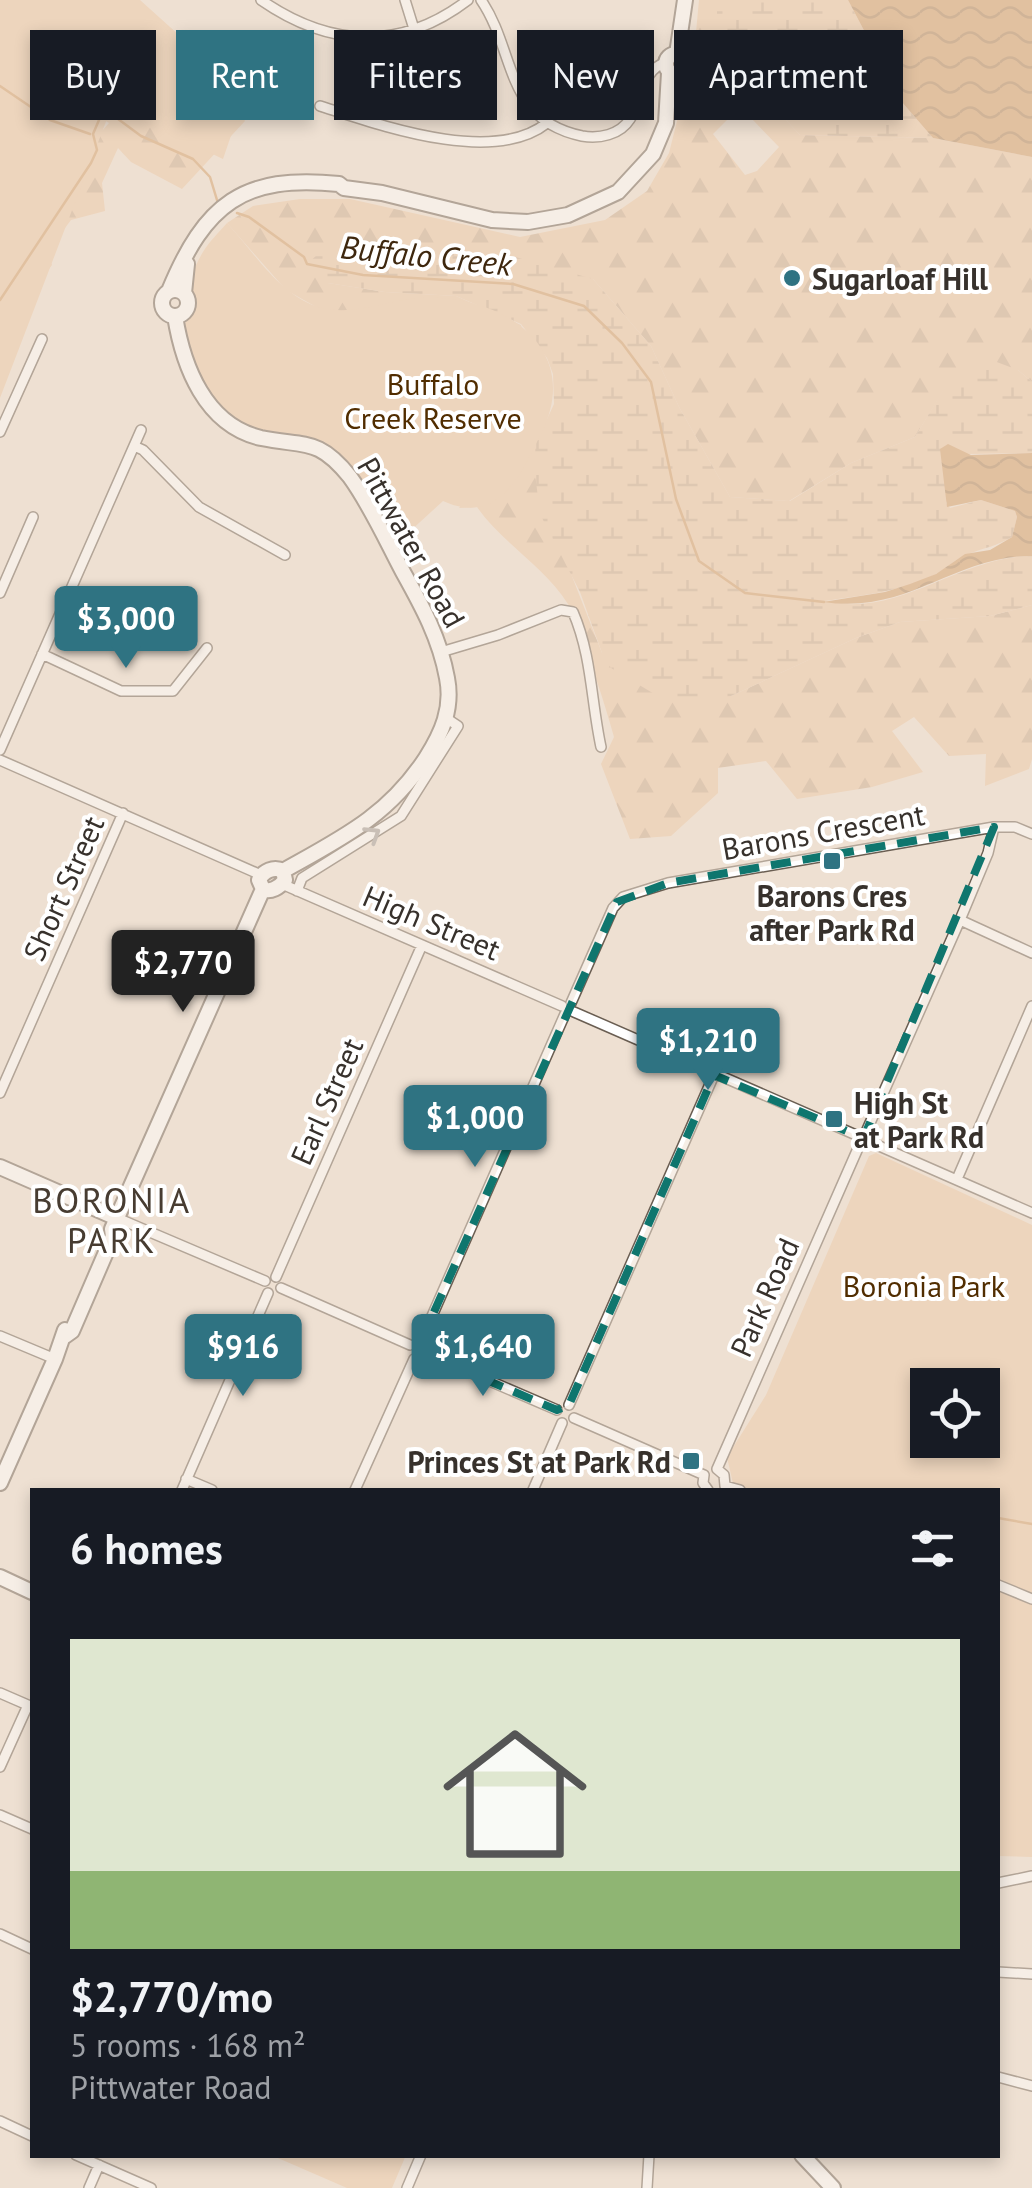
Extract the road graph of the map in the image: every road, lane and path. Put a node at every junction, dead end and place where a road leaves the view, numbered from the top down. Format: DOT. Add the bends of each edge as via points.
graph roads {
  1 [pos="261,0"];
  2 [pos="405,0"];
  3 [pos="468,0"];
  4 [pos="481,0"];
  5 [pos="686,0"];
  6 [pos="414,29"];
  7 [pos="673,66"];
  8 [pos="320,106"];
  9 [pos="547,124"];
  10 [pos="42,339"];
  11 [pos="141,430"];
  12 [pos="0,432"];
  13 [pos="134,446"];
  14 [pos="33,516"];
  15 [pos="285,555"];
  16 [pos="0,593"];
  17 [pos="207,648"];
  18 [pos="441,652"];
  19 [pos="42,654"];
  20 [pos="446,718"];
  21 [pos="600,747"];
  22 [pos="0,750"];
  23 [pos="0,760"];
  24 [pos="123,813"];
  25 [pos="994,827"];
  26 [pos="1032,834"];
  27 [pos="262,882"];
  28 [pos="287,882"];
  29 [pos="960,920"];
  30 [pos="422,945"];
  31 [pos="1032,952"];
  32 [pos="1032,1006"];
  33 [pos="568,1009"];
  34 [pos="714,1074"];
  35 [pos="0,1093"];
  36 [pos="864,1136"];
  37 [pos="0,1166"];
  38 [pos="957,1179"];
  39 [pos="1032,1212"];
  40 [pos="114,1225"];
  41 [pos="276,1278"];
  42 [pos="264,1280"];
  43 [pos="280,1288"];
  44 [pos="268,1293"];
  45 [pos="0,1336"];
  46 [pos="421,1341"];
  47 [pos="410,1345"];
  48 [pos="427,1354"];
  49 [pos="414,1358"];
  50 [pos="56,1359"];
  51 [pos="569,1405"];
  52 [pos="557,1410"];
  53 [pos="574,1418"];
  54 [pos="562,1422"];
  55 [pos="717,1470"];
  56 [pos="704,1475"];
  57 [pos="186,1479"];
  58 [pos="0,1483"];
  59 [pos="183,1488"];
  60 [pos="207,1488"];
  61 [pos="356,1488"];
  62 [pos="534,1488"];
  63 [pos="707,1488"];
  64 [pos="723,1488"];
  65 [pos="0,1577"];
  66 [pos="1000,1586"];
  67 [pos="30,1591"];
  68 [pos="1032,1599"];
  69 [pos="0,1694"];
  70 [pos="30,1706"];
  71 [pos="0,1767"];
  72 [pos="0,1814"];
  73 [pos="30,1828"];
  74 [pos="1032,1876"];
  75 [pos="1000,1883"];
  76 [pos="0,1934"];
  77 [pos="30,1948"];
  78 [pos="1000,1972"];
  79 [pos="1032,1974"];
  80 [pos="1000,2078"];
  81 [pos="1032,2086"];
  82 [pos="0,2121"];
  83 [pos="30,2135"];
  84 [pos="83,2158"];
  85 [pos="419,2158"];
  86 [pos="648,2158"];
  87 [pos="805,2158"];
  88 [pos="99,2165"];
  89 [pos="89,2188"];
  90 [pos="151,2188"];
  91 [pos="407,2188"];
  92 [pos="646,2188"];
  93 [pos="833,2188"];
  1 -- 6 [label="street" via="298,24 332,34 365,38"];
  2 -- 6 [label="street"];
  3 -- 6 [label="street"];
  4 -- 9 [label="street" via="508,70"];
  5 -- 7 [label="main road"];
  7 -- 9 [label="street" via="651,70 631,119 619,131 593,138"];
  7 -- 18 [label="main road, Pittwater Road" via="671,124 658,156 602,207 557,223 507,226 382,193 281,188 233,206 197,244 186,267 177,292 188,308 175,316 187,368 214,410 250,434 316,446 345,471"];
  8 -- 9 [label="street" via="469,142 493,143"];
  10 -- 12 [label="street"];
  11 -- 13 [label="street"];
  13 -- 15 [label="street" via="200,507"];
  13 -- 19 [label="street"];
  14 -- 16 [label="street"];
  17 -- 19 [label="street" via="173,691 121,691"];
  18 -- 20 [label="main road, Pittwater Road"];
  18 -- 21 [label="street" via="561,610 574,612 593,677"];
  19 -- 22 [label="street"];
  20 -- 28 [label="main road, Pittwater Road" via="428,756 392,802"];
  28 -- 20 [label="street, one-way" via="401,816 458,726"];
  23 -- 24 [label="street"];
  24 -- 27 [label="street"];
  24 -- 35 [label="street, Short Street"];
  25 -- 26 [label="street, Barons Crescent"];
  25 -- 29 [label="street"];
  25 -- 33 [label="street, Barons Crescent" via="668,883 623,897"];
  27 -- 28 [label="main road, Pittwater Road" via="274,869"];
  27 -- 40 [label="main road"];
  28 -- 30 [label="street, High Street"];
  29 -- 31 [label="street"];
  29 -- 36 [label="street"];
  30 -- 33 [label="street, High Street"];
  30 -- 41 [label="street, Earl Street"];
  32 -- 38 [label="street"];
  33 -- 34 [label="street, High Street"];
  33 -- 46 [label="street"];
  34 -- 36 [label="street, High Street"];
  34 -- 51 [label="street"];
  36 -- 38 [label="street, High Street"];
  36 -- 55 [label="street, Park Road"];
  37 -- 40 [label="main road"];
  38 -- 39 [label="street, High Street"];
  40 -- 42 [label="street"];
  40 -- 50 [label="main road"];
  41 -- 42 [label="street"];
  41 -- 43 [label="street"];
  42 -- 44 [label="street"];
  43 -- 44 [label="street"];
  43 -- 47 [label="street"];
  44 -- 57 [label="street"];
  45 -- 50 [label="street"];
  46 -- 47 [label="street"];
  46 -- 48 [label="street"];
  47 -- 49 [label="street"];
  48 -- 49 [label="street"];
  48 -- 52 [label="street"];
  49 -- 61 [label="street"];
  50 -- 58 [label="main road"];
  51 -- 52 [label="street"];
  51 -- 53 [label="street"];
  52 -- 54 [label="street"];
  53 -- 54 [label="street"];
  53 -- 56 [label="street"];
  54 -- 62 [label="street"];
  55 -- 56 [label="street"];
  55 -- 64 [label="street" via="724,1475"];
  56 -- 63 [label="street"];
  57 -- 59 [label="street"];
  57 -- 60 [label="street"];
  65 -- 67 [label="main road"];
  66 -- 68 [label="street"];
  69 -- 70 [label="street"];
  70 -- 71 [label="street"];
  72 -- 73 [label="street"];
  74 -- 75 [label="street"];
  76 -- 77 [label="street"];
  78 -- 79 [label="street"];
  80 -- 81 [label="street"];
  82 -- 83 [label="street"];
  84 -- 88 [label="street"];
  85 -- 91 [label="street"];
  86 -- 92 [label="street"];
  87 -- 93 [label="main road"];
  88 -- 89 [label="street"];
  88 -- 90 [label="street"];
}
